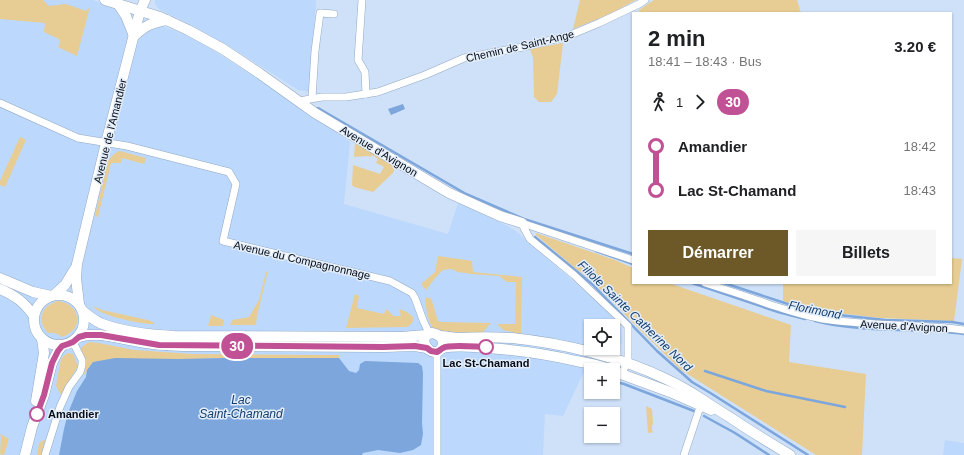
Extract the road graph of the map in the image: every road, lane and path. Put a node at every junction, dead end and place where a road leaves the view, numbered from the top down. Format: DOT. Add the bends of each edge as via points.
graph roads {
  1 [pos="105,0"];
  2 [pos="145,0"];
  3 [pos="362,0"];
  4 [pos="645,0"];
  5 [pos="118,4"];
  6 [pos="140,11"];
  7 [pos="334,14"];
  8 [pos="167,20"];
  9 [pos="134,36"];
  10 [pos="366,94"];
  11 [pos="312,98"];
  12 [pos="299,101"];
  13 [pos="0,103"];
  14 [pos="106,143"];
  15 [pos="522,223"];
  16 [pos="632,260"];
  17 [pos="77,264"];
  18 [pos="0,278"];
  19 [pos="708,284"];
  20 [pos="0,289"];
  21 [pos="52,296"];
  22 [pos="81,308"];
  23 [pos="34,316"];
  24 [pos="964,330"];
  25 [pos="432,335"];
  26 [pos="42,339"];
  27 [pos="76,339"];
  28 [pos="62,346"];
  29 [pos="427,348"];
  30 [pos="440,350"];
  31 [pos="584,363"];
  32 [pos="626,363"];
  33 [pos="620,368"];
  34 [pos="620,373"];
  35 [pos="702,402"];
  36 [pos="32,426"];
  37 [pos="25,455"];
  38 [pos="45,455"];
  39 [pos="437,455"];
  40 [pos="684,455"];
  41 [pos="790,455"];
  1 -- 5 [label="main road, Avenue d'Avignon"];
  2 -- 6 [label="main road, Avenue de l'Amandier"];
  3 -- 10 [label="street" via="358,60 365,72"];
  4 -- 10 [label="street, Chemin de Saint-Ange" via="568,36 464,58 425,75"];
  5 -- 6 [label="main road, Avenue d'Avignon"];
  5 -- 9 [label="main road"];
  6 -- 8 [label="main road, Avenue d'Avignon"];
  6 -- 9 [label="main road, Avenue de l'Amandier"];
  7 -- 11 [label="street" via="320,13"];
  8 -- 9 [label="main road" via="148,25"];
  8 -- 12 [label="main road, Avenue d'Avignon" via="223,50"];
  9 -- 14 [label="main road, Avenue de l'Amandier"];
  10 -- 11 [label="street, Chemin de Saint-Ange"];
  11 -- 12 [label="street, Chemin de Saint-Ange"];
  12 -- 15 [label="main road, Avenue d'Avignon" via="449,193"];
  13 -- 14 [label="street" via="78,138"];
  14 -- 17 [label="main road, Avenue de l'Amandier"];
  14 -- 25 [label="street, Avenue du Compagnonnage" via="229,172 236,184 223,241 390,281 412,293"];
  15 -- 16 [label="street, Avenue d'Avignon"];
  15 -- 32 [label="street" via="530,239 574,275 628,326"];
  17 -- 21 [label="main road, Avenue de l'Amandier" via="65,285"];
  17 -- 22 [label="main road, Avenue de l'Amandier" via="76,278"];
  18 -- 21 [label="main road" via="33,292"];
  19 -- 24 [label="street, Avenue d'Avignon" via="807,316 829,320"];
  20 -- 23 [label="main road" via="17,298"];
  21 -- 22 [label="main road" via="68,296"];
  21 -- 23 [label="main road" via="40,304"];
  22 -- 25 [label="main road" via="98,322 156,335"];
  22 -- 27 [label="main road" via="85,321"];
  23 -- 26 [label="main road" via="35,328"];
  25 -- 29 [label="main road" via="425,338"];
  25 -- 30 [label="main road" via="441,337 443,342"];
  25 -- 32 [label="main road" via="539,342"];
  26 -- 28 [label="main road"];
  26 -- 36 [label="main road" via="44,353"];
  27 -- 28 [label="main road"];
  27 -- 29 [label="main road" via="86,335 101,335 159,345 183,346"];
  27 -- 38 [label="street" via="82,365 60,407"];
  28 -- 36 [label="main road" via="52,363 44,395"];
  29 -- 30 [label="main road" via="431,351"];
  30 -- 31 [label="main road" via="467,346 518,351"];
  30 -- 39 [label="street"];
  32 -- 33 [label="street"];
  32 -- 35 [label="main road" via="666,379"];
  34 -- 35 [label="main road"];
  35 -- 40 [label="street"];
  35 -- 41 [label="main road"];
  36 -- 37 [label="main road"];
}
